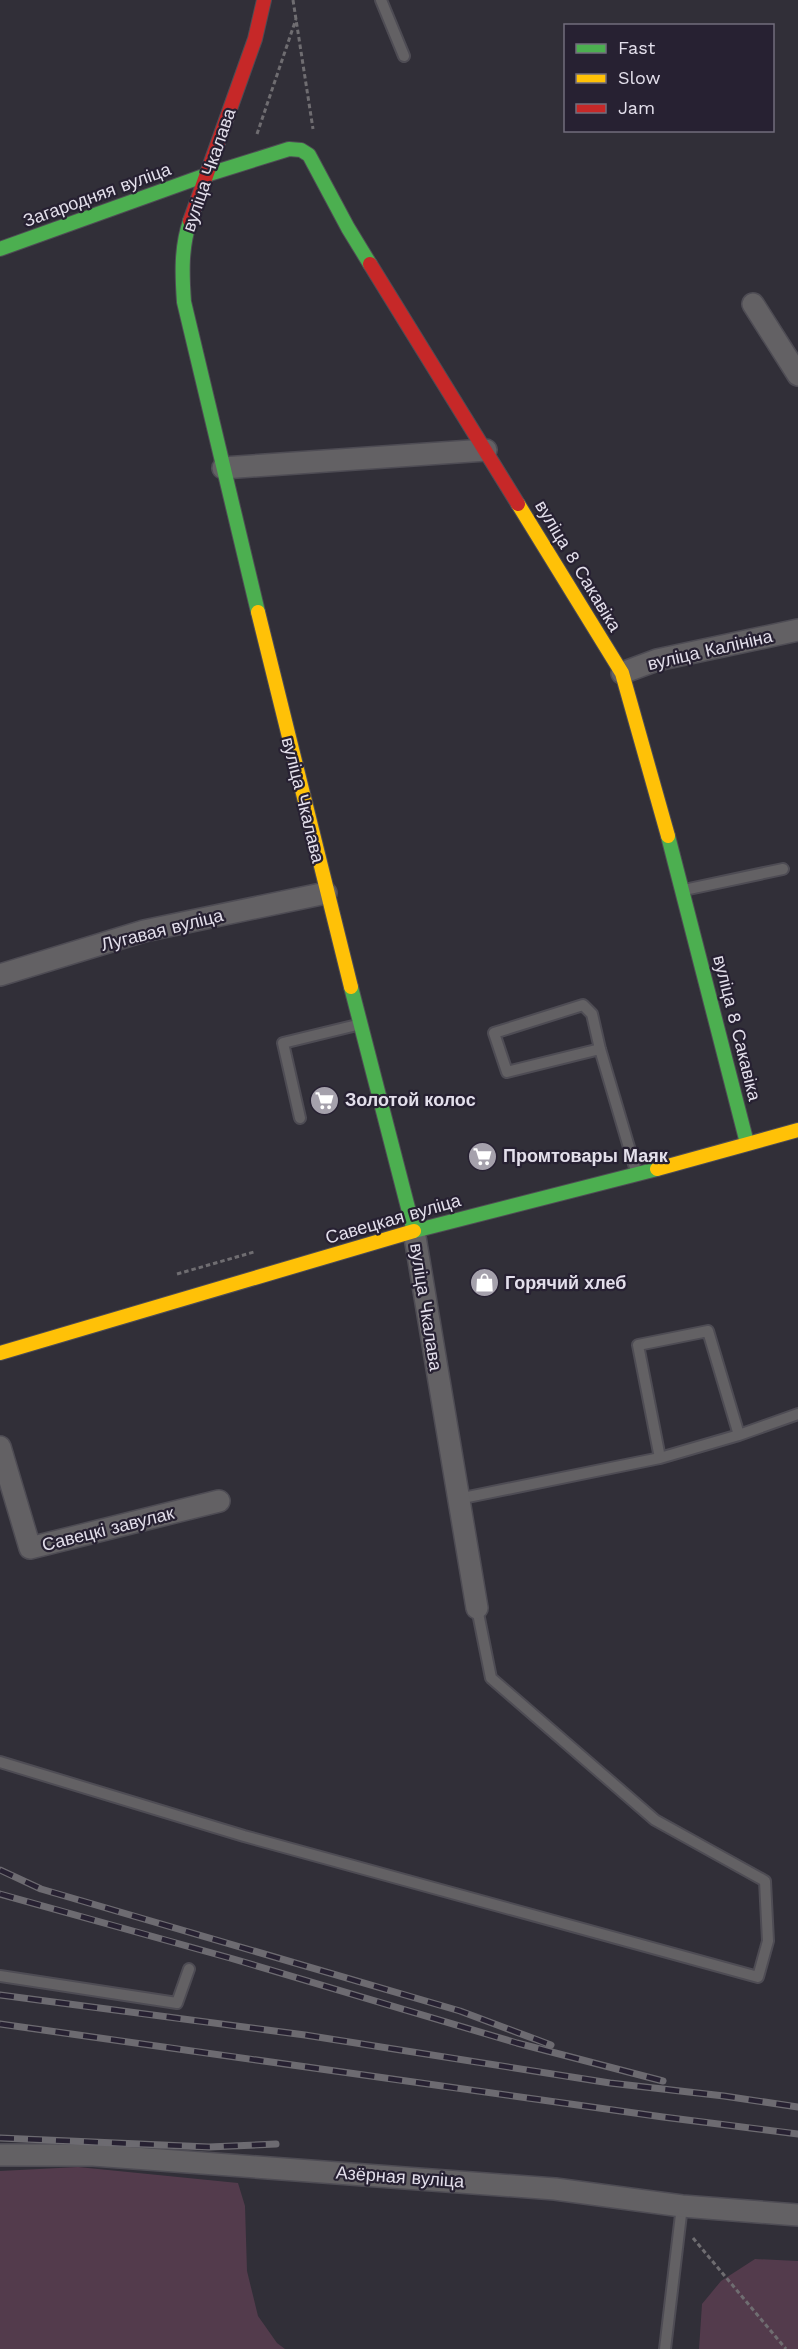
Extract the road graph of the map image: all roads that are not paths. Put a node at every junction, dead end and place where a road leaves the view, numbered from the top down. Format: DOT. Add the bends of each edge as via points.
graph roads {
  1 [pos="264,0"];
  2 [pos="381,0"];
  3 [pos="404,56"];
  4 [pos="206,176"];
  5 [pos="0,249"];
  6 [pos="753,304"];
  7 [pos="798,375"];
  8 [pos="486,450"];
  9 [pos="223,468"];
  10 [pos="798,630"];
  11 [pos="622,674"];
  12 [pos="783,869"];
  13 [pos="683,890"];
  14 [pos="326,892"];
  15 [pos="0,975"];
  16 [pos="360,1024"];
  17 [pos="600,1049"];
  18 [pos="300,1118"];
  19 [pos="798,1130"];
  20 [pos="747,1143"];
  21 [pos="637,1174"];
  22 [pos="414,1231"];
  23 [pos="0,1353"];
  24 [pos="798,1414"];
  25 [pos="739,1435"];
  26 [pos="0,1447"];
  27 [pos="660,1458"];
  28 [pos="458,1499"];
  29 [pos="219,1501"];
  30 [pos="477,1608"];
  31 [pos="0,1762"];
  32 [pos="189,1969"];
  33 [pos="0,1976"];
  34 [pos="0,2155"];
  35 [pos="681,2214"];
  36 [pos="798,2215"];
  37 [pos="665,2349"];
  1 -- 4 [label="main road, вуліца Чкалава" via="255,39"];
  2 -- 3 [label="lane"];
  4 -- 5 [label="main road, Загародняя вуліца"];
  4 -- 8 [label="main road, вуліца 8 Сакавіка" via="289,149 309,155 348,228"];
  4 -- 9 [label="main road, вуліца Чкалава" via="185,235 182,269 184,302"];
  6 -- 7 [label="street"];
  8 -- 9 [label="street"];
  8 -- 11 [label="main road, вуліца 8 Сакавіка"];
  9 -- 14 [label="main road, вуліца Чкалава"];
  10 -- 11 [label="street, вуліца Калініна" via="657,660"];
  11 -- 13 [label="main road, вуліца 8 Сакавіка"];
  12 -- 13 [label="lane"];
  13 -- 20 [label="main road, вуліца 8 Сакавіка"];
  14 -- 15 [label="street, Лугавая вуліца" via="144,931"];
  14 -- 16 [label="main road, вуліца Чкалава"];
  16 -- 18 [label="lane" via="283,1042"];
  16 -- 22 [label="main road, вуліца Чкалава"];
  17 -- 17 [label="lane" via="592,1014 583,1005 494,1033 507,1072"];
  17 -- 21 [label="lane"];
  19 -- 20 [label="main road, Савецкая вуліца"];
  20 -- 21 [label="main road, Савецкая вуліца"];
  21 -- 22 [label="main road, Савецкая вуліца"];
  22 -- 23 [label="main road, Савецкая вуліца"];
  22 -- 28 [label="street, вуліца Чкалава"];
  24 -- 25 [label="lane"];
  25 -- 27 [label="lane"];
  25 -- 27 [label="lane" via="708,1331 638,1345"];
  26 -- 29 [label="street, Савецкі завулак" via="30,1548"];
  27 -- 28 [label="lane"];
  28 -- 30 [label="street, вуліца Чкалава"];
  30 -- 31 [label="lane" via="491,1678 655,1820 765,1881 768,1941 758,1977 244,1836"];
  32 -- 33 [label="lane" via="177,2003"];
  34 -- 35 [label="street, Азёрная вуліца" via="93,2155 555,2189"];
  35 -- 36 [label="street, Азёрная вуліца"];
  35 -- 37 [label="lane"];
}
